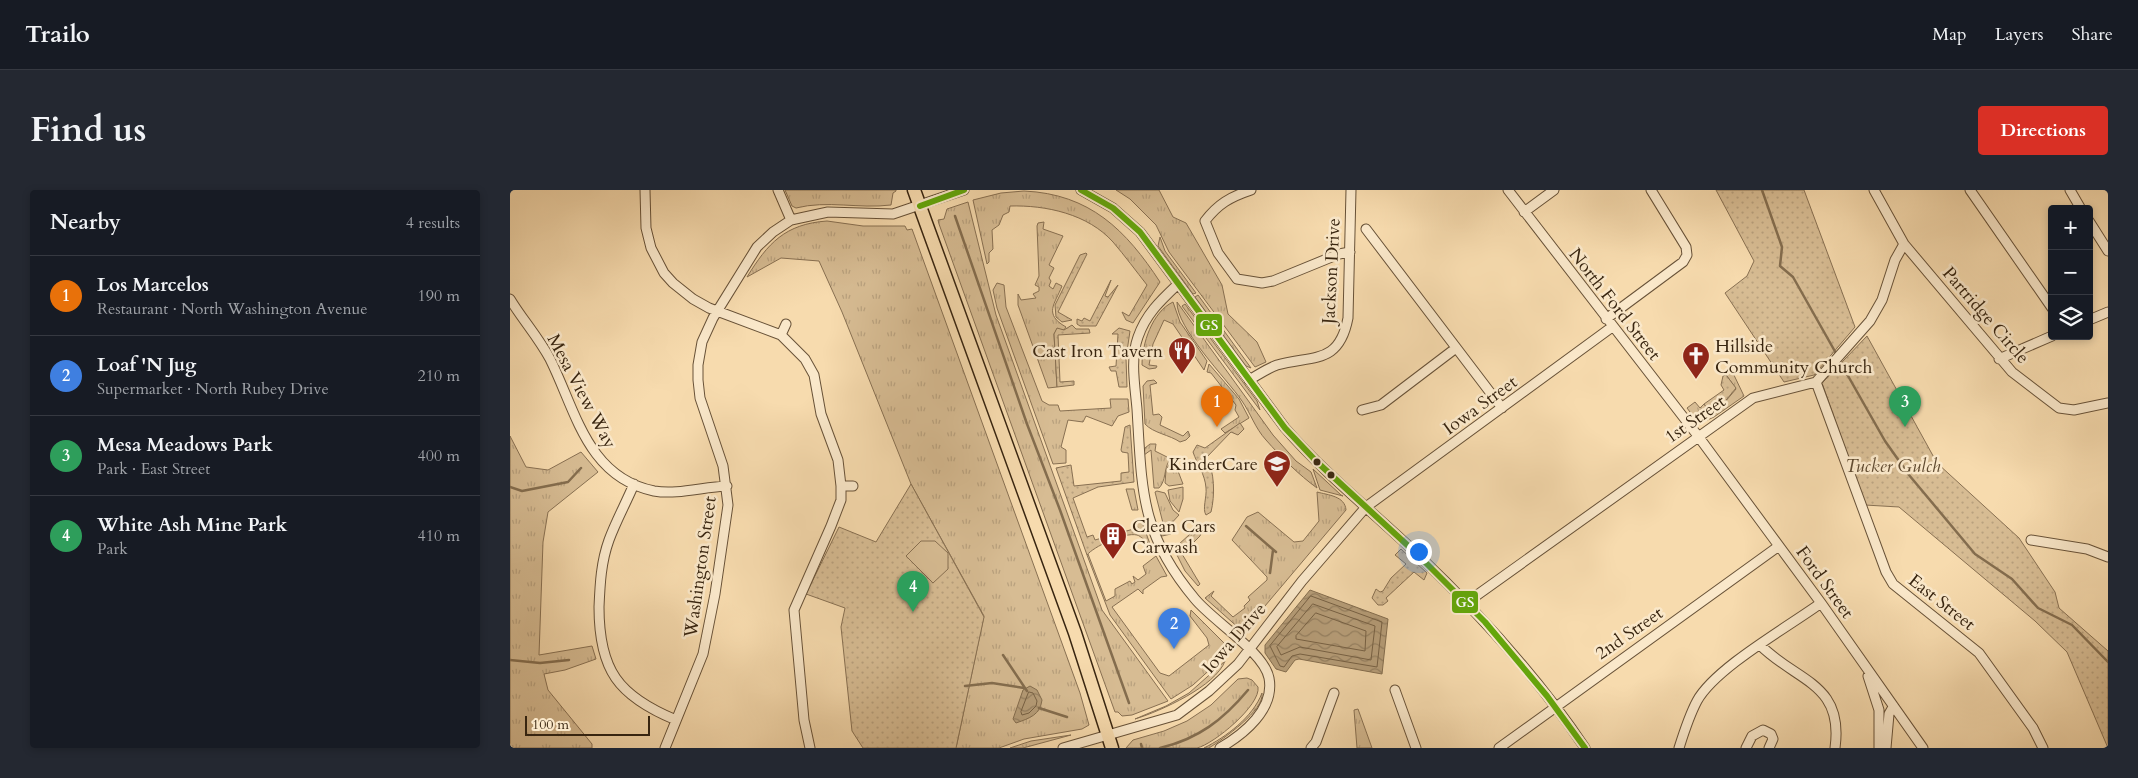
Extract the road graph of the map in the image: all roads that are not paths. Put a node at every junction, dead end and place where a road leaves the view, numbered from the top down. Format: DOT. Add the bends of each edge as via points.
graph roads {
  1 [pos="645,190"];
  2 [pos="778,190"];
  3 [pos="914,190"];
  4 [pos="964,190"];
  5 [pos="1080,190"];
  6 [pos="1251,190"];
  7 [pos="1350,190"];
  8 [pos="1508,190"];
  9 [pos="1554,190"];
  10 [pos="1651,190"];
  11 [pos="1874,190"];
  12 [pos="1970,190"];
  13 [pos="2070,190"];
  14 [pos="2079,205"];
  15 [pos="920,206"];
  16 [pos="1524,212"];
  17 [pos="791,220"];
  18 [pos="2093,227"];
  19 [pos="1366,229"];
  20 [pos="1904,244"];
  21 [pos="2108,251"];
  22 [pos="1350,252"];
  23 [pos="1178,284"];
  24 [pos="510,298"];
  25 [pos="2048,302"];
  26 [pos="716,312"];
  27 [pos="2108,312"];
  28 [pos="2093,318"];
  29 [pos="1606,319"];
  30 [pos="786,324"];
  31 [pos="1612,327"];
  32 [pos="781,335"];
  33 [pos="2048,338"];
  34 [pos="1456,348"];
  35 [pos="1999,359"];
  36 [pos="1249,380"];
  37 [pos="1816,382"];
  38 [pos="2108,403"];
  39 [pos="1502,408"];
  40 [pos="1362,410"];
  41 [pos="1698,436"];
  42 [pos="634,484"];
  43 [pos="727,486"];
  44 [pos="841,486"];
  45 [pos="853,486"];
  46 [pos="1366,507"];
  47 [pos="2031,540"];
  48 [pos="1779,546"];
  49 [pos="2108,557"];
  50 [pos="1821,603"];
  51 [pos="1470,605"];
  52 [pos="1760,646"];
  53 [pos="1250,649"];
  54 [pos="1867,668"];
  55 [pos="1395,690"];
  56 [pos="1334,693"];
  57 [pos="1556,706"];
  58 [pos="1893,707"];
  59 [pos="676,720"];
  60 [pos="1110,742"];
  61 [pos="1314,745"];
  62 [pos="665,748"];
  63 [pos="810,748"];
  64 [pos="1064,748"];
  65 [pos="1220,748"];
  66 [pos="1324,748"];
  67 [pos="1416,748"];
  68 [pos="1499,748"];
  69 [pos="1585,748"];
  70 [pos="1678,748"];
  71 [pos="1746,748"];
  72 [pos="1769,748"];
  73 [pos="1835,748"];
  74 [pos="1878,748"];
  75 [pos="1886,748"];
  76 [pos="1923,748"];
  77 [pos="2043,748"];
  1 -- 26 [label="street" via="646,228 658,262 686,294"];
  2 -- 17 [label="street"];
  3 -- 15 [label="highway"];
  4 -- 15 [label="street, Washington Street"];
  5 -- 23 [label="street" via="1113,208 1133,224"];
  6 -- 22 [label="street" via="1227,199 1205,222 1218,253 1237,279 1262,283 1274,281"];
  7 -- 22 [label="street, Jackson Drive"];
  8 -- 16 [label="street, North Ford Street"];
  9 -- 16 [label="street"];
  10 -- 29 [label="street" via="1686,247 1687,256"];
  11 -- 20 [label="street, Partridge Circle"];
  12 -- 25 [label="street"];
  13 -- 14 [label="street"];
  15 -- 17 [label="street, Washington Street" via="893,214 828,212"];
  15 -- 60 [label="highway" via="1075,633"];
  16 -- 29 [label="street, North Ford Street"];
  17 -- 26 [label="street, Washington Street" via="757,247"];
  18 -- 21 [label="street"];
  19 -- 34 [label="street"];
  20 -- 35 [label="street, Partridge Circle"];
  20 -- 37 [label="street" via="1870,321"];
  22 -- 36 [label="street, Jackson Drive" via="1348,318 1340,340 1326,355 1277,366"];
  23 -- 36 [label="street"];
  23 -- 53 [label="street" via="1146,317 1135,349 1146,513 1160,547 1193,598"];
  24 -- 42 [label="street, Mesa View Way" via="550,358 594,453 607,468"];
  26 -- 32 [label="street"];
  26 -- 43 [label="street, Washington Street" via="702,342 698,380 700,398"];
  27 -- 28 [label="street"];
  29 -- 31 [label="street, North Ford Street"];
  30 -- 32 [label="street"];
  31 -- 39 [label="street, Iowa Street"];
  31 -- 41 [label="street, North Ford Street"];
  32 -- 44 [label="street" via="805,359 814,375 822,414 838,460"];
  33 -- 35 [label="street"];
  34 -- 39 [label="street"];
  34 -- 40 [label="street" via="1381,405"];
  35 -- 38 [label="street, Partridge Circle" via="2059,408 2074,410"];
  36 -- 46 [label="street" via="1298,443"];
  37 -- 41 [label="street, 1st Street" via="1753,398"];
  37 -- 77 [label="street, East Street" via="1893,584 1979,653 2033,728"];
  39 -- 46 [label="street, Iowa Street"];
  41 -- 48 [label="street, Ford Street"];
  41 -- 51 [label="street, 1st Street" via="1473,598"];
  42 -- 43 [label="street, Mesa View Way" via="655,491 673,492"];
  42 -- 59 [label="street" via="604,556 600,640 609,667 629,694 652,710"];
  43 -- 59 [label="street, Washington Street" via="725,529 703,654"];
  44 -- 45 [label="street"];
  44 -- 63 [label="street" via="841,500 794,610 804,720"];
  46 -- 51 [label="street"];
  46 -- 53 [label="street, Iowa Drive"];
  47 -- 49 [label="street" via="2087,549"];
  48 -- 50 [label="street, Ford Street"];
  48 -- 57 [label="street, 2nd Street"];
  50 -- 52 [label="street"];
  50 -- 54 [label="street, Ford Street"];
  51 -- 57 [label="street" via="1528,669"];
  52 -- 70 [label="street" via="1715,677 1704,690"];
  52 -- 73 [label="street" via="1814,685 1829,701 1836,715"];
  53 -- 60 [label="street, Iowa Drive" via="1218,683 1176,715"];
  53 -- 65 [label="street" via="1269,677 1270,694 1263,711 1246,730"];
  54 -- 58 [label="street, Ford Street"];
  54 -- 74 [label="street" via="1879,710"];
  55 -- 67 [label="street"];
  56 -- 61 [label="street"];
  57 -- 68 [label="street, 2nd Street"];
  57 -- 69 [label="street"];
  58 -- 75 [label="street" via="1889,714"];
  58 -- 76 [label="street, Ford Street"];
  59 -- 62 [label="street, Washington Street"];
  60 -- 64 [label="street, Iowa Drive"];
  61 -- 66 [label="street"];
  71 -- 72 [label="street" via="1752,736 1763,730 1773,739"];
}
